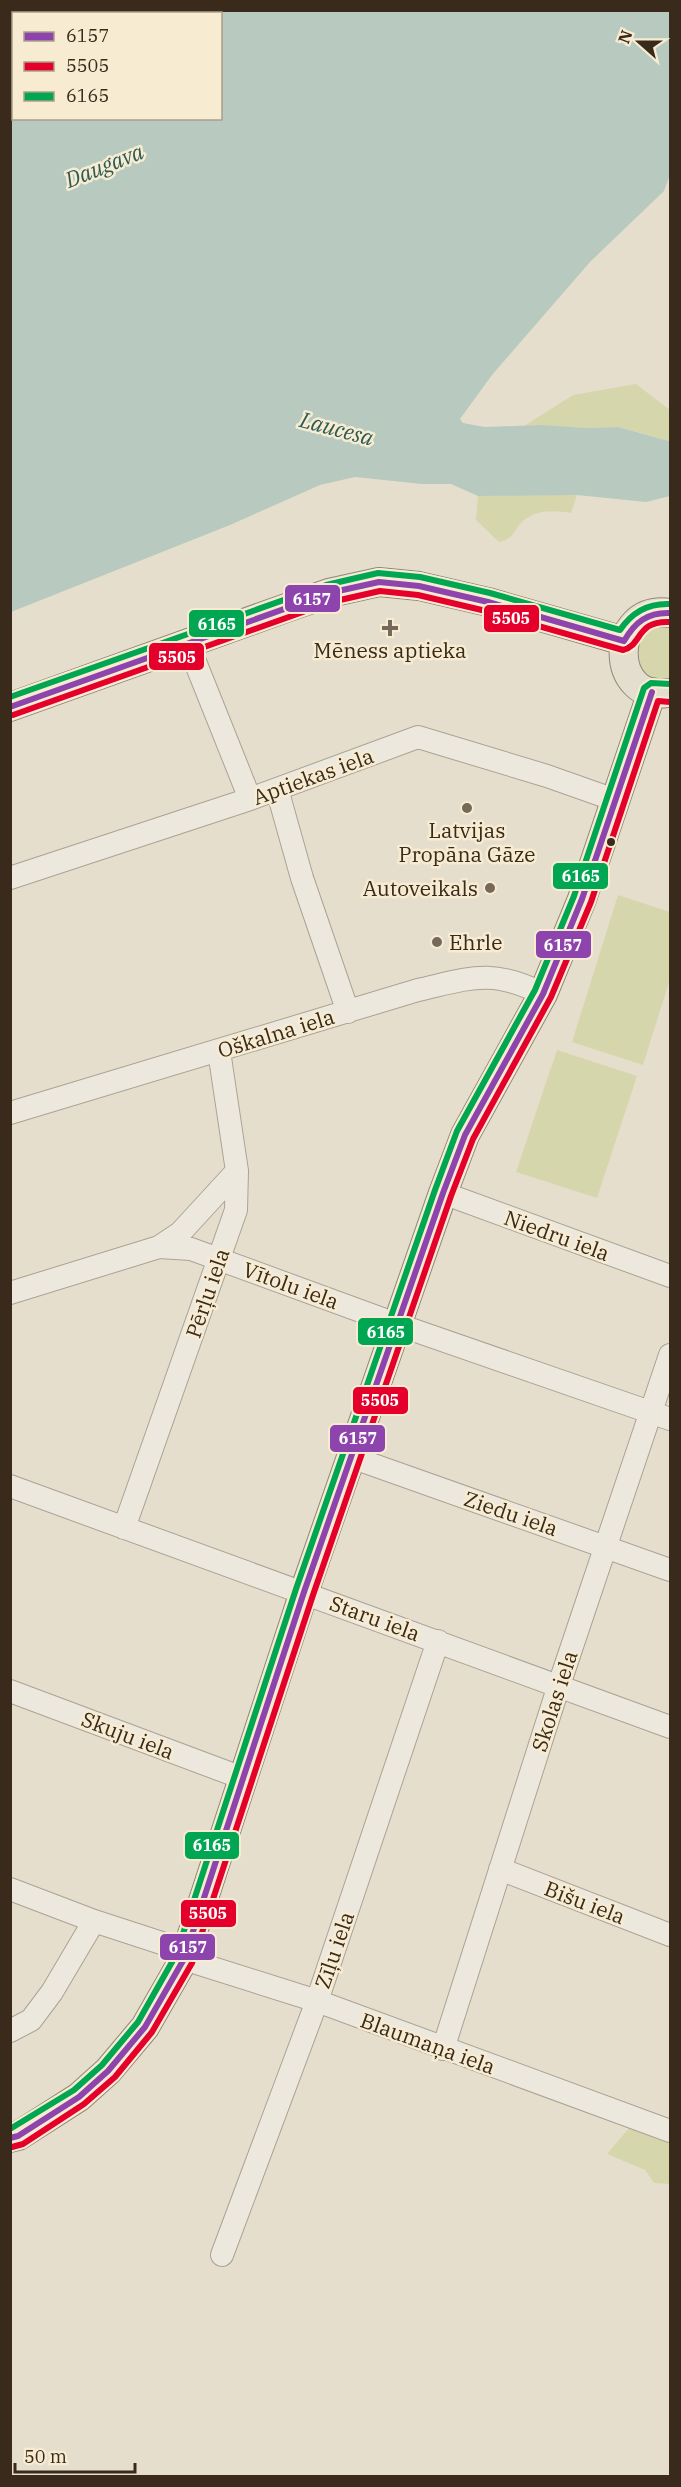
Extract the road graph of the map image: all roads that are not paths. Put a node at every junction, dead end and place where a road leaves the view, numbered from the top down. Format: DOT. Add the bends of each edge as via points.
graph roads {
  1 [pos="670,613"];
  2 [pos="624,641"];
  3 [pos="188,644"];
  4 [pos="661,692"];
  5 [pos="10,707"];
  6 [pos="277,789"];
  7 [pos="250,799"];
  8 [pos="615,800"];
  9 [pos="10,878"];
  10 [pos="543,994"];
  11 [pos="348,1012"];
  12 [pos="219,1051"];
  13 [pos="10,1113"];
  14 [pos="237,1171"];
  15 [pos="443,1193"];
  16 [pos="159,1247"];
  17 [pos="220,1259"];
  18 [pos="670,1276"];
  19 [pos="10,1293"];
  20 [pos="396,1324"];
  21 [pos="670,1355"];
  22 [pos="661,1416"];
  23 [pos="351,1457"];
  24 [pos="10,1486"];
  25 [pos="124,1528"];
  26 [pos="605,1546"];
  27 [pos="670,1570"];
  28 [pos="304,1592"];
  29 [pos="438,1641"];
  30 [pos="559,1685"];
  31 [pos="10,1691"];
  32 [pos="670,1726"];
  33 [pos="244,1779"];
  34 [pos="500,1869"];
  35 [pos="10,1889"];
  36 [pos="94,1921"];
  37 [pos="670,1935"];
  38 [pos="185,1955"];
  39 [pos="317,2001"];
  40 [pos="10,2031"];
  41 [pos="442,2049"];
  42 [pos="670,2131"];
  43 [pos="10,2138"];
  44 [pos="222,2255"];
  1 -- 2 [label="main road" via="654,613 641,619"];
  2 -- 3 [label="main road" via="488,602 419,586 379,582 328,593"];
  2 -- 4 [label="main road" via="622,654 631,678 640,687"];
  3 -- 5 [label="main road"];
  3 -- 7 [label="street"];
  4 -- 8 [label="main road"];
  6 -- 7 [label="street, Aptiekas iela"];
  6 -- 8 [label="street, Aptiekas iela" via="418,737"];
  6 -- 11 [label="street" via="302,878"];
  7 -- 9 [label="street, Aptiekas iela"];
  8 -- 10 [label="main road" via="582,899"];
  10 -- 11 [label="street, Oškalna iela" via="520,982 492,976 418,990"];
  10 -- 15 [label="main road" via="465,1136"];
  11 -- 12 [label="street, Oškalna iela"];
  12 -- 13 [label="street, Oškalna iela"];
  12 -- 14 [label="street, Pērļu iela"];
  14 -- 16 [label="street" via="180,1233"];
  14 -- 17 [label="street, Pērļu iela" via="236,1210"];
  15 -- 18 [label="street, Niedru iela"];
  15 -- 20 [label="main road"];
  16 -- 17 [label="street, Vītolu iela" via="191,1249"];
  16 -- 19 [label="street, Vītolu iela"];
  17 -- 20 [label="street, Vītolu iela"];
  17 -- 25 [label="street, Pērļu iela"];
  20 -- 22 [label="street, Vītolu iela"];
  20 -- 23 [label="main road"];
  21 -- 22 [label="street, Skolas iela"];
  22 -- 26 [label="street, Skolas iela"];
  23 -- 26 [label="street, Ziedu iela"];
  23 -- 28 [label="main road"];
  24 -- 25 [label="street, Staru iela"];
  25 -- 28 [label="street, Staru iela"];
  26 -- 27 [label="street, Ziedu iela"];
  26 -- 30 [label="street, Skolas iela"];
  28 -- 29 [label="street, Staru iela"];
  28 -- 33 [label="main road"];
  29 -- 30 [label="street, Staru iela"];
  29 -- 39 [label="street, Zīļu iela"];
  30 -- 32 [label="street, Staru iela"];
  30 -- 34 [label="street, Skolas iela"];
  31 -- 33 [label="street, Skuju iela"];
  33 -- 38 [label="main road"];
  34 -- 37 [label="street, Bišu iela"];
  34 -- 41 [label="street, Skolas iela"];
  35 -- 36 [label="street, Blaumaņa iela"];
  36 -- 38 [label="street, Blaumaņa iela"];
  36 -- 40 [label="street" via="31,2020"];
  38 -- 39 [label="street, Blaumaņa iela"];
  38 -- 43 [label="main road" via="145,2027 108,2071 79,2097"];
  39 -- 41 [label="street, Blaumaņa iela"];
  39 -- 44 [label="street, Zīļu iela"];
  41 -- 42 [label="street, Blaumaņa iela"];
}
